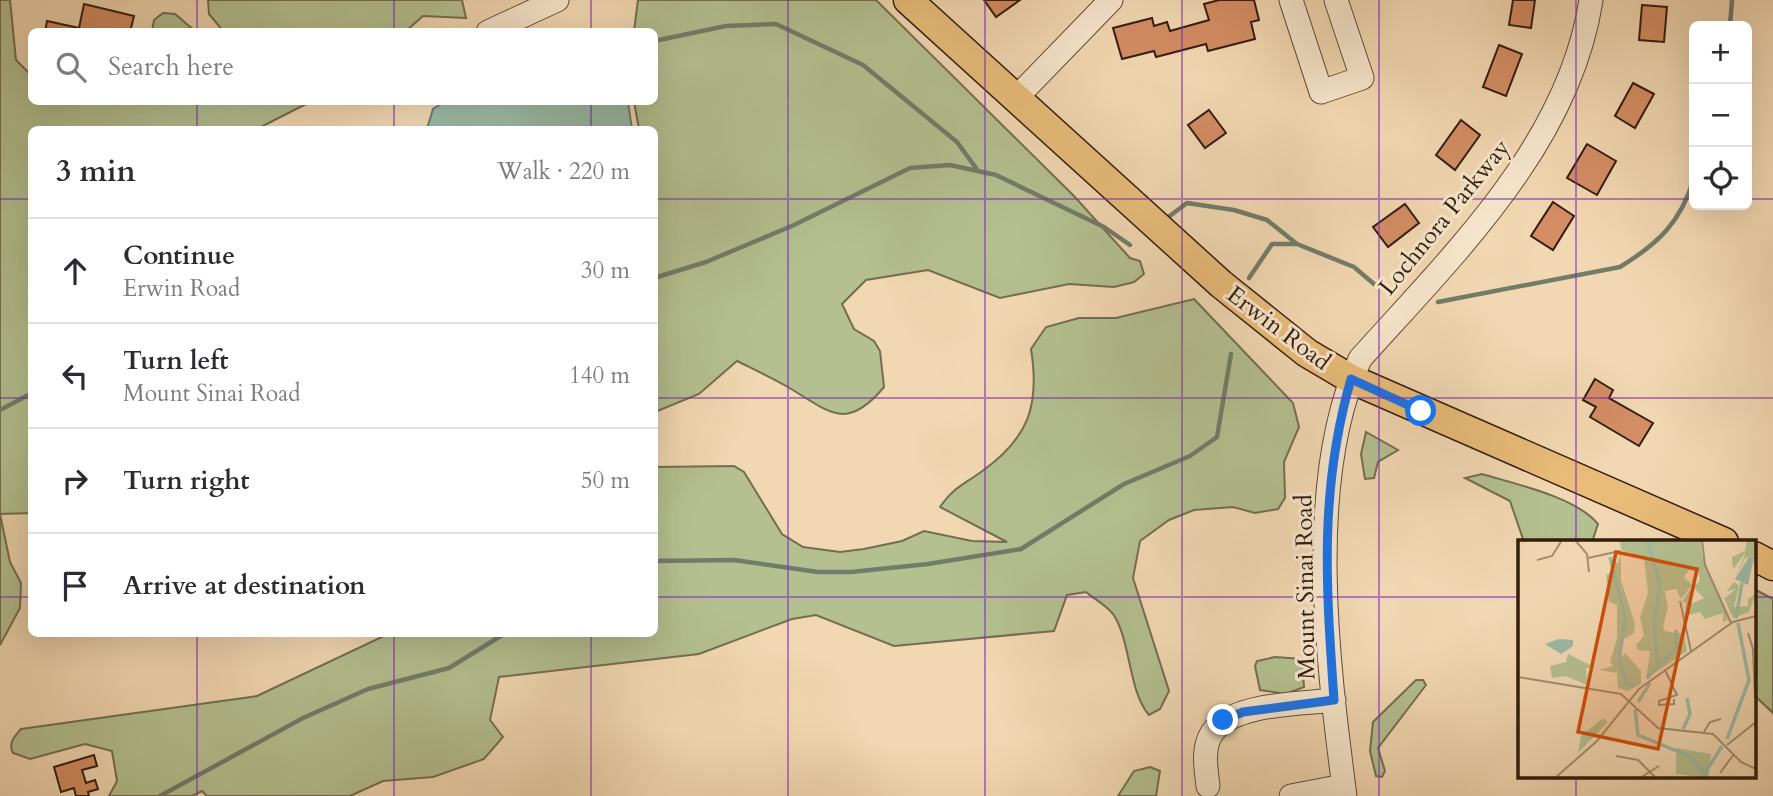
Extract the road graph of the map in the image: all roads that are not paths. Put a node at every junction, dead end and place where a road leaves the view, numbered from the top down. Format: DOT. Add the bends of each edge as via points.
graph roads {
  1 [pos="557,0"];
  2 [pos="908,0"];
  3 [pos="1111,0"];
  4 [pos="1291,0"];
  5 [pos="1336,0"];
  6 [pos="1591,0"];
  7 [pos="497,28"];
  8 [pos="1016,98"];
  9 [pos="1351,379"];
  10 [pos="1719,540"];
  11 [pos="1756,557"];
  12 [pos="1773,566"];
  13 [pos="1334,700"];
  14 [pos="1208,786"];
  15 [pos="1344,791"];
  16 [pos="1291,796"];
  1 -- 7 [label="street"];
  2 -- 8 [label="main road, Erwin Road"];
  3 -- 8 [label="street"];
  4 -- 5 [label="street" via="1321,92 1362,78"];
  6 -- 9 [label="street, Lochnora Parkway" via="1571,77 1534,146 1480,222 1360,359"];
  8 -- 9 [label="main road, Erwin Road" via="1230,292 1307,353"];
  9 -- 10 [label="main road, Erwin Road"];
  9 -- 13 [label="street, Mount Sinai Road" via="1339,422 1326,516"];
  11 -- 12 [label="main road"];
  13 -- 14 [label="street" via="1243,712 1223,720 1210,734 1205,758"];
  13 -- 15 [label="street, Mount Sinai Road"];
  15 -- 16 [label="street"];
}
